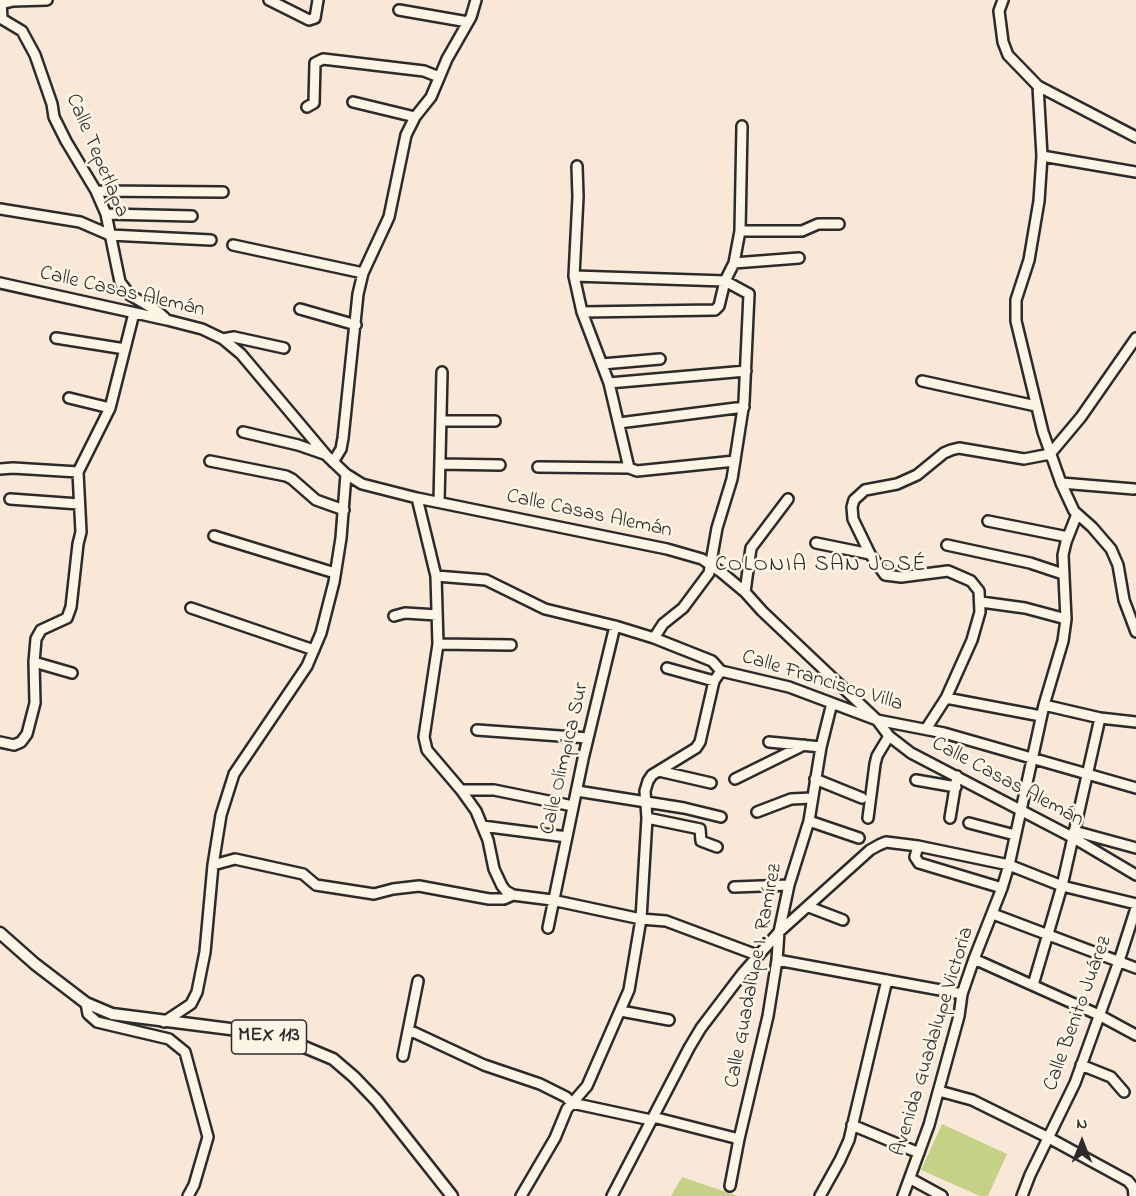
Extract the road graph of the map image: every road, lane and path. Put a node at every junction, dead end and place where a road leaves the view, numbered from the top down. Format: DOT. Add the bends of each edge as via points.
graph roads {
  1 [pos="47,0"];
  2 [pos="268,0"];
  3 [pos="318,0"];
  4 [pos="476,0"];
  5 [pos="1003,0"];
  6 [pos="1,2"];
  7 [pos="399,10"];
  8 [pos="468,22"];
  9 [pos="439,77"];
  10 [pos="1038,86"];
  11 [pos="353,102"];
  12 [pos="307,107"];
  13 [pos="415,117"];
  14 [pos="742,126"];
  15 [pos="1136,137"];
  16 [pos="1042,156"];
  17 [pos="577,166"];
  18 [pos="1136,172"];
  19 [pos="96,191"];
  20 [pos="223,192"];
  21 [pos="0,209"];
  22 [pos="106,214"];
  23 [pos="192,216"];
  24 [pos="839,224"];
  25 [pos="740,231"];
  26 [pos="110,235"];
  27 [pos="211,240"];
  28 [pos="232,244"];
  29 [pos="799,258"];
  30 [pos="734,263"];
  31 [pos="363,273"];
  32 [pos="574,276"];
  33 [pos="725,281"];
  34 [pos="0,284"];
  35 [pos="300,309"];
  36 [pos="582,312"];
  37 [pos="134,313"];
  38 [pos="166,320"];
  39 [pos="356,325"];
  40 [pos="56,338"];
  41 [pos="1136,338"];
  42 [pos="223,339"];
  43 [pos="284,348"];
  44 [pos="125,349"];
  45 [pos="660,359"];
  46 [pos="602,364"];
  47 [pos="746,371"];
  48 [pos="442,372"];
  49 [pos="922,381"];
  50 [pos="609,383"];
  51 [pos="69,398"];
  52 [pos="1036,406"];
  53 [pos="744,407"];
  54 [pos="110,408"];
  55 [pos="441,421"];
  56 [pos="495,421"];
  57 [pos="619,423"];
  58 [pos="243,432"];
  59 [pos="1050,454"];
  60 [pos="330,458"];
  61 [pos="210,461"];
  62 [pos="735,461"];
  63 [pos="440,464"];
  64 [pos="500,465"];
  65 [pos="538,467"];
  66 [pos="629,468"];
  67 [pos="0,469"];
  68 [pos="78,472"];
  69 [pos="346,474"];
  70 [pos="1061,483"];
  71 [pos="1134,489"];
  72 [pos="417,498"];
  73 [pos="10,499"];
  74 [pos="788,499"];
  75 [pos="439,502"];
  76 [pos="79,504"];
  77 [pos="344,510"];
  78 [pos="1077,514"];
  79 [pos="988,521"];
  80 [pos="214,536"];
  81 [pos="1068,537"];
  82 [pos="816,543"];
  83 [pos="947,545"];
  84 [pos="870,554"];
  85 [pos="711,565"];
  86 [pos="335,573"];
  87 [pos="1063,574"];
  88 [pos="436,576"];
  89 [pos="745,592"];
  90 [pos="1124,600"];
  91 [pos="1136,600"];
  92 [pos="981,602"];
  93 [pos="191,608"];
  94 [pos="436,615"];
  95 [pos="394,616"];
  96 [pos="1066,619"];
  97 [pos="615,626"];
  98 [pos="1136,632"];
  99 [pos="654,638"];
  100 [pos="438,644"];
  101 [pos="511,645"];
  102 [pos="314,650"];
  103 [pos="34,662"];
  104 [pos="668,668"];
  105 [pos="721,670"];
  106 [pos="72,673"];
  107 [pos="714,681"];
  108 [pos="946,698"];
  109 [pos="832,704"];
  110 [pos="1044,705"];
  111 [pos="940,710"];
  112 [pos="1041,716"];
  113 [pos="1100,718"];
  114 [pos="877,720"];
  115 [pos="1136,722"];
  116 [pos="926,729"];
  117 [pos="477,730"];
  118 [pos="944,733"];
  119 [pos="889,736"];
  120 [pos="588,738"];
  121 [pos="0,742"];
  122 [pos="769,742"];
  123 [pos="804,745"];
  124 [pos="821,747"];
  125 [pos="1033,759"];
  126 [pos="659,771"];
  127 [pos="1088,774"];
  128 [pos="957,776"];
  129 [pos="735,779"];
  130 [pos="815,779"];
  131 [pos="916,780"];
  132 [pos="711,783"];
  133 [pos="956,787"];
  134 [pos="1136,788"];
  135 [pos="461,790"];
  136 [pos="577,791"];
  137 [pos="812,798"];
  138 [pos="862,798"];
  139 [pos="645,802"];
  140 [pos="573,806"];
  141 [pos="1021,810"];
  142 [pos="757,812"];
  143 [pos="721,817"];
  144 [pos="647,818"];
  145 [pos="868,818"];
  146 [pos="950,818"];
  147 [pos="809,820"];
  148 [pos="969,824"];
  149 [pos="482,826"];
  150 [pos="1073,834"];
  151 [pos="1015,835"];
  152 [pos="567,837"];
  153 [pos="860,837"];
  154 [pos="918,846"];
  155 [pos="717,847"];
  156 [pos="1136,848"];
  157 [pos="213,865"];
  158 [pos="1009,866"];
  159 [pos="1136,875"];
  160 [pos="789,885"];
  161 [pos="1062,886"];
  162 [pos="734,887"];
  163 [pos="1002,888"];
  164 [pos="513,895"];
  165 [pos="552,900"];
  166 [pos="1136,906"];
  167 [pos="808,907"];
  168 [pos="993,914"];
  169 [pos="641,920"];
  170 [pos="843,920"];
  171 [pos="548,928"];
  172 [pos="779,932"];
  173 [pos="0,933"];
  174 [pos="1048,935"];
  175 [pos="757,955"];
  176 [pos="974,959"];
  177 [pos="777,960"];
  178 [pos="1119,961"];
  179 [pos="1136,968"];
  180 [pos="887,980"];
  181 [pos="418,981"];
  182 [pos="1033,985"];
  183 [pos="962,994"];
  184 [pos="86,1003"];
  185 [pos="621,1011"];
  186 [pos="1099,1015"];
  187 [pos="669,1020"];
  188 [pos="164,1022"];
  189 [pos="410,1030"];
  190 [pos="1136,1035"];
  191 [pos="403,1056"];
  192 [pos="1081,1065"];
  193 [pos="939,1091"];
  194 [pos="1124,1092"];
  195 [pos="572,1102"];
  196 [pos="652,1118"];
  197 [pos="852,1125"];
  198 [pos="1049,1138"];
  199 [pos="739,1139"];
  200 [pos="920,1153"];
  201 [pos="910,1179"];
  202 [pos="730,1186"];
  203 [pos="188,1196"];
  204 [pos="452,1196"];
  205 [pos="521,1196"];
  206 [pos="612,1196"];
  207 [pos="820,1196"];
  208 [pos="903,1196"];
  209 [pos="942,1196"];
  210 [pos="1022,1196"];
  211 [pos="1134,1196"];
  1 -- 6 [label="street"];
  2 -- 3 [label="street" via="309,20 315,18"];
  4 -- 8 [label="street"];
  5 -- 10 [label="street" via="999,11 1005,49"];
  6 -- 19 [label="street, Calle Tepetlapa" via="2,20 22,31 35,54 54,117"];
  7 -- 8 [label="street"];
  8 -- 9 [label="street"];
  9 -- 12 [label="street" via="424,71 323,59 315,63 314,103"];
  9 -- 13 [label="street" via="431,97"];
  10 -- 15 [label="street"];
  10 -- 16 [label="street"];
  11 -- 13 [label="street"];
  13 -- 31 [label="street" via="402,146 389,217"];
  14 -- 25 [label="street"];
  16 -- 18 [label="street"];
  16 -- 52 [label="street" via="1035,231 1015,306"];
  17 -- 32 [label="street"];
  19 -- 20 [label="street"];
  19 -- 22 [label="street, Calle Tepetlapa"];
  21 -- 26 [label="street" via="80,222"];
  22 -- 23 [label="street"];
  22 -- 26 [label="street, Calle Tepetlapa"];
  24 -- 25 [label="street" via="802,231"];
  25 -- 30 [label="street"];
  26 -- 27 [label="street"];
  26 -- 38 [label="street, Calle Tepetlapa" via="124,289"];
  28 -- 31 [label="street"];
  29 -- 30 [label="street"];
  30 -- 33 [label="street"];
  31 -- 39 [label="street"];
  32 -- 33 [label="street"];
  32 -- 36 [label="street"];
  33 -- 36 [label="street" via="715,310"];
  33 -- 47 [label="street" via="749,294"];
  34 -- 37 [label="street, Calle Casas Alemán"];
  35 -- 39 [label="street"];
  36 -- 46 [label="street"];
  37 -- 38 [label="street, Calle Casas Alemán"];
  37 -- 44 [label="street"];
  38 -- 42 [label="street, Calle Casas Alemán"];
  39 -- 60 [label="street" via="341,449"];
  40 -- 44 [label="street"];
  41 -- 59 [label="street" via="1082,417"];
  42 -- 43 [label="street" via="234,337"];
  42 -- 60 [label="street, Calle Casas Alemán" via="241,354"];
  44 -- 54 [label="street"];
  45 -- 46 [label="street"];
  46 -- 50 [label="street"];
  47 -- 50 [label="street"];
  47 -- 53 [label="street"];
  48 -- 55 [label="street"];
  49 -- 52 [label="street"];
  50 -- 57 [label="street"];
  51 -- 54 [label="street"];
  52 -- 59 [label="street"];
  53 -- 57 [label="street"];
  53 -- 62 [label="street"];
  54 -- 68 [label="street"];
  55 -- 56 [label="street"];
  55 -- 63 [label="street"];
  57 -- 66 [label="street"];
  58 -- 60 [label="street" via="298,445"];
  59 -- 70 [label="street"];
  59 -- 84 [label="street" via="1024,459 959,448 944,453 917,476 865,489 852,507 853,519"];
  60 -- 69 [label="street, Calle Casas Alemán"];
  61 -- 77 [label="street" via="286,476 316,500"];
  62 -- 66 [label="street" via="637,471"];
  62 -- 85 [label="street"];
  63 -- 64 [label="street"];
  63 -- 75 [label="street"];
  65 -- 66 [label="street"];
  67 -- 68 [label="street"];
  68 -- 76 [label="street"];
  69 -- 72 [label="street, Calle Casas Alemán" via="362,484"];
  69 -- 77 [label="street"];
  70 -- 71 [label="street"];
  70 -- 78 [label="street"];
  72 -- 75 [label="street, Calle Casas Alemán"];
  72 -- 88 [label="street"];
  73 -- 76 [label="street"];
  74 -- 89 [label="street" via="751,548"];
  75 -- 85 [label="street, Calle Casas Alemán" via="668,549"];
  76 -- 103 [label="street" via="81,532 71,607 67,618 41,630"];
  77 -- 86 [label="street"];
  78 -- 81 [label="street, Avenida Guadalupe Victoria"];
  78 -- 90 [label="street" via="1111,549"];
  79 -- 81 [label="street"];
  80 -- 86 [label="street"];
  81 -- 87 [label="street, Avenida Guadalupe Victoria"];
  82 -- 84 [label="street"];
  83 -- 87 [label="street"];
  84 -- 92 [label="street" via="885,575 892,577 957,573 975,586"];
  85 -- 89 [label="street, Calle Casas Alemán"];
  85 -- 99 [label="street" via="683,608 663,624"];
  86 -- 102 [label="street"];
  87 -- 96 [label="street, Avenida Guadalupe Victoria"];
  88 -- 94 [label="street"];
  88 -- 97 [label="street, Calle Francisco Villa" via="486,580 545,609"];
  89 -- 114 [label="street, Calle Casas Alemán"];
  90 -- 91 [label="street"];
  90 -- 98 [label="street"];
  92 -- 96 [label="street"];
  92 -- 108 [label="street" via="972,640"];
  93 -- 102 [label="street"];
  94 -- 95 [label="street"];
  94 -- 100 [label="street"];
  96 -- 110 [label="street, Avenida Guadalupe Victoria"];
  97 -- 99 [label="street, Calle Francisco Villa"];
  97 -- 120 [label="street, Calle Olímpica Sur"];
  99 -- 105 [label="street, Calle Francisco Villa" via="712,661"];
  100 -- 101 [label="street"];
  100 -- 135 [label="street" via="424,737 427,750"];
  102 -- 157 [label="street" via="234,774 221,815"];
  103 -- 106 [label="street"];
  103 -- 121 [label="street" via="35,704 27,734 14,745"];
  104 -- 107 [label="street"];
  105 -- 107 [label="street"];
  105 -- 109 [label="street, Calle Francisco Villa" via="789,687"];
  107 -- 126 [label="street" via="700,742"];
  108 -- 111 [label="street"];
  108 -- 112 [label="street"];
  109 -- 114 [label="street, Calle Francisco Villa"];
  109 -- 124 [label="street, Calle Guadalupe I. Ramírez"];
  110 -- 112 [label="street, Avenida Guadalupe Victoria"];
  110 -- 113 [label="street"];
  111 -- 116 [label="street"];
  111 -- 118 [label="street" via="940,729"];
  112 -- 125 [label="street, Avenida Guadalupe Victoria"];
  113 -- 115 [label="street"];
  113 -- 127 [label="street"];
  114 -- 116 [label="street, Calle Francisco Villa"];
  114 -- 119 [label="street, Calle Casas Alemán"];
  116 -- 118 [label="street, Calle Francisco Villa"];
  117 -- 120 [label="street"];
  118 -- 125 [label="street, Calle Francisco Villa"];
  119 -- 128 [label="street, Calle Casas Alemán" via="911,753"];
  119 -- 145 [label="street" via="877,756"];
  120 -- 136 [label="street, Calle Olímpica Sur"];
  122 -- 123 [label="street"];
  123 -- 124 [label="street"];
  123 -- 129 [label="street"];
  124 -- 130 [label="street, Calle Guadalupe I. Ramírez"];
  125 -- 127 [label="street, Calle Francisco Villa"];
  125 -- 141 [label="street, Avenida Guadalupe Victoria"];
  126 -- 132 [label="street"];
  126 -- 139 [label="street" via="648,781"];
  127 -- 134 [label="street, Calle Francisco Villa"];
  127 -- 150 [label="street"];
  128 -- 133 [label="street"];
  128 -- 141 [label="street, Calle Casas Alemán"];
  130 -- 137 [label="street, Calle Guadalupe I. Ramírez"];
  130 -- 138 [label="street"];
  131 -- 133 [label="street"];
  133 -- 146 [label="street"];
  135 -- 140 [label="street" via="494,790"];
  135 -- 149 [label="street"];
  136 -- 139 [label="street"];
  136 -- 140 [label="street, Calle Olímpica Sur"];
  137 -- 142 [label="street" via="791,799"];
  137 -- 147 [label="street, Calle Guadalupe I. Ramírez"];
  139 -- 143 [label="street"];
  139 -- 144 [label="street"];
  140 -- 152 [label="street, Calle Olímpica Sur"];
  141 -- 150 [label="street, Calle Casas Alemán"];
  141 -- 151 [label="street, Avenida Guadalupe Victoria"];
  144 -- 155 [label="street" via="700,829 701,842"];
  144 -- 169 [label="street"];
  147 -- 153 [label="street"];
  147 -- 160 [label="street, Calle Guadalupe I. Ramírez"];
  148 -- 151 [label="street"];
  149 -- 152 [label="street"];
  149 -- 164 [label="street" via="494,869 502,886"];
  150 -- 156 [label="street"];
  150 -- 159 [label="street, Calle Casas Alemán"];
  150 -- 161 [label="street"];
  151 -- 158 [label="street, Avenida Guadalupe Victoria"];
  152 -- 165 [label="street, Calle Olímpica Sur"];
  154 -- 158 [label="street"];
  154 -- 163 [label="street" via="915,857 919,863"];
  154 -- 167 [label="street" via="886,842 870,850"];
  157 -- 164 [label="street" via="235,859 303,874 316,885 374,894 419,886 496,900"];
  157 -- 188 [label="street" via="197,992 191,1004"];
  158 -- 161 [label="street"];
  158 -- 163 [label="street, Avenida Guadalupe Victoria"];
  160 -- 162 [label="street"];
  160 -- 172 [label="street, Calle Guadalupe I. Ramírez"];
  161 -- 166 [label="street"];
  161 -- 174 [label="street"];
  163 -- 168 [label="street, Avenida Guadalupe Victoria"];
  164 -- 165 [label="street"];
  165 -- 169 [label="street"];
  165 -- 171 [label="street, Calle Olímpica Sur"];
  166 -- 178 [label="street, Calle Benito Juárez"];
  167 -- 170 [label="street"];
  167 -- 172 [label="street"];
  168 -- 174 [label="street"];
  168 -- 176 [label="street, Avenida Guadalupe Victoria"];
  169 -- 175 [label="street" via="681,926"];
  169 -- 185 [label="street" via="629,990"];
  172 -- 175 [label="street"];
  172 -- 177 [label="street, Calle Guadalupe I. Ramírez"];
  173 -- 184 [label="main road, MEX 113"];
  174 -- 178 [label="street"];
  174 -- 182 [label="street"];
  175 -- 196 [label="street" via="701,1028"];
  176 -- 182 [label="street"];
  176 -- 183 [label="street, Avenida Guadalupe Victoria"];
  177 -- 180 [label="street"];
  177 -- 199 [label="street, Calle Guadalupe I. Ramírez"];
  178 -- 179 [label="street"];
  178 -- 186 [label="street, Calle Benito Juárez"];
  180 -- 183 [label="street"];
  180 -- 197 [label="street"];
  181 -- 189 [label="street"];
  182 -- 186 [label="street"];
  183 -- 193 [label="street, Avenida Guadalupe Victoria"];
  184 -- 188 [label="main road, MEX 113" via="112,1014"];
  184 -- 203 [label="street" via="88,1014 97,1023 169,1039 185,1052 208,1137"];
  185 -- 187 [label="street"];
  185 -- 195 [label="street" via="587,1086"];
  186 -- 190 [label="street"];
  186 -- 192 [label="street, Calle Benito Juárez"];
  188 -- 204 [label="main road, MEX 113" via="238,1030 290,1041 333,1059 377,1101"];
  189 -- 191 [label="street"];
  189 -- 195 [label="street" via="484,1065 540,1084"];
  192 -- 194 [label="street" via="1111,1077"];
  192 -- 198 [label="street, Calle Benito Juárez"];
  193 -- 198 [label="street" via="980,1103"];
  193 -- 200 [label="street, Avenida Guadalupe Victoria"];
  195 -- 196 [label="street"];
  195 -- 205 [label="street"];
  196 -- 199 [label="street"];
  196 -- 206 [label="street"];
  197 -- 200 [label="street"];
  197 -- 207 [label="street" via="840,1160"];
  198 -- 210 [label="street, Calle Benito Juárez"];
  198 -- 211 [label="street" via="1128,1181"];
  199 -- 202 [label="street, Calle Guadalupe I. Ramírez"];
  200 -- 201 [label="street, Avenida Guadalupe Victoria"];
  201 -- 208 [label="street, Avenida Guadalupe Victoria"];
  201 -- 209 [label="street"];
}
